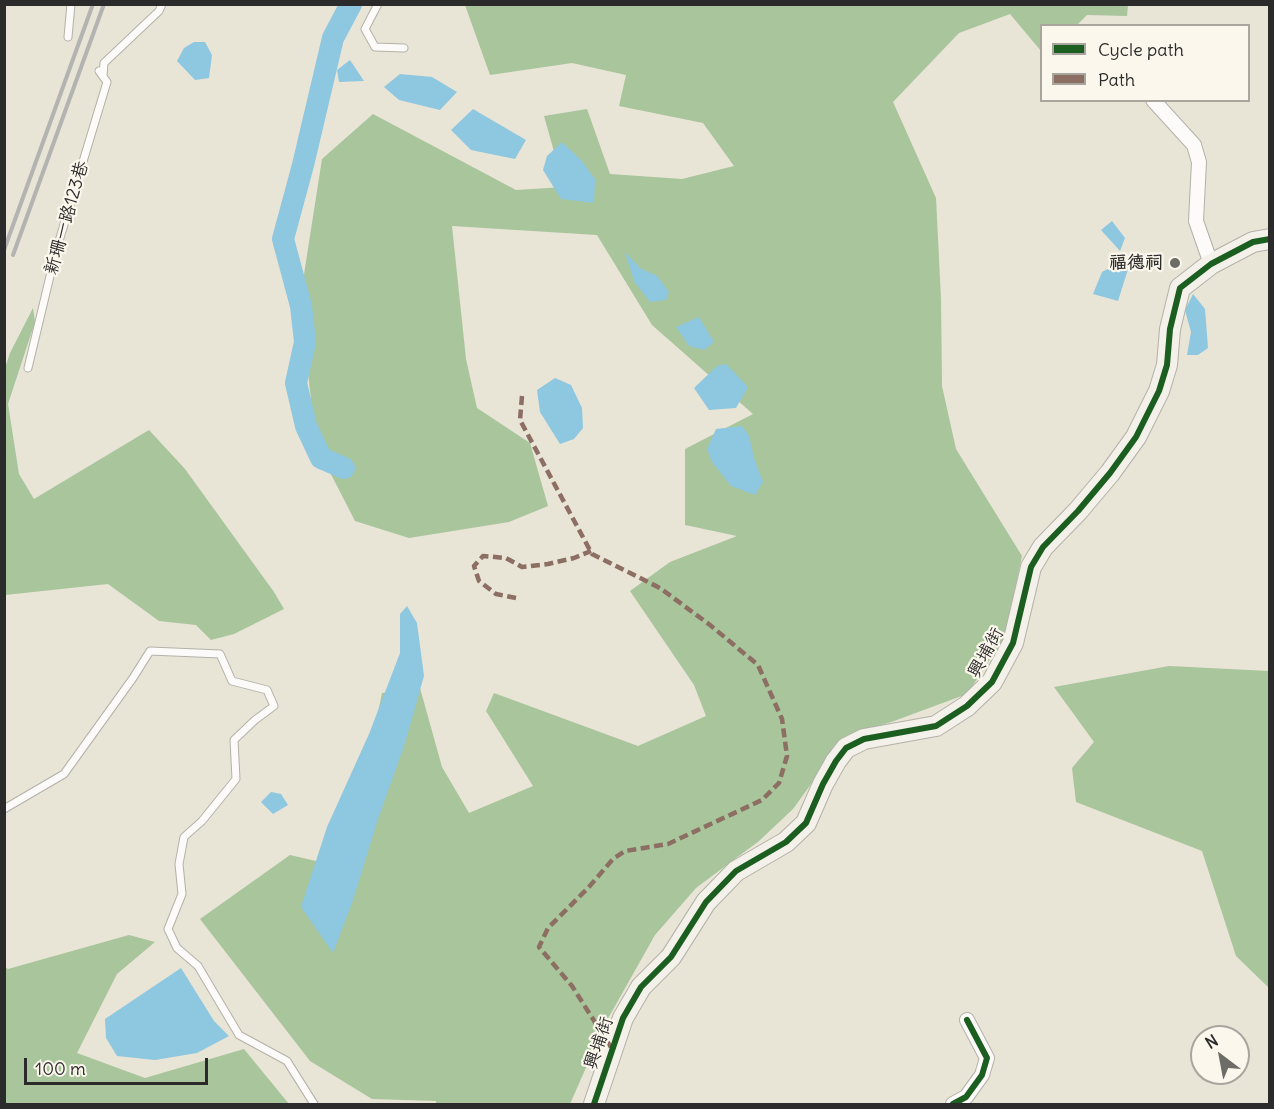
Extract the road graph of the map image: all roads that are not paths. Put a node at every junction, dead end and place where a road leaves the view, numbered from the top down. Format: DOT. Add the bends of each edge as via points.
graph roads {
  1 [pos="71,4"];
  2 [pos="162,4"];
  3 [pos="378,4"];
  4 [pos="68,37"];
  5 [pos="404,48"];
  6 [pos="1155,102"];
  7 [pos="1269,239"];
  8 [pos="1211,264"];
  9 [pos="28,368"];
  10 [pos="4,809"];
  11 [pos="967,1020"];
  12 [pos="314,1104"];
  13 [pos="594,1104"];
  14 [pos="953,1104"];
  1 -- 4 [label="lane"];
  2 -- 9 [label="lane, 新珊一路123巷" via="104,63 101,74 107,82 56,251"];
  3 -- 5 [label="lane" via="365,29 375,47"];
  6 -- 8 [label="street" via="1194,145 1199,162 1196,221"];
  7 -- 8 [label="street, 興埔街" via="1253,242"];
  8 -- 13 [label="street, 興埔街" via="1180,288 1170,329 1167,365 1136,437 1078,511 1043,547 1031,567 1013,643 992,682 967,706 936,726 864,739 846,748 823,784 806,823 786,842 736,871 706,902 670,957 641,987 622,1018"];
  10 -- 12 [label="lane" via="64,774 150,651 220,654 231,681 267,690 274,706 234,740 236,779 184,837 179,864 182,894 168,929 177,948 198,966 239,1035 287,1061"];
  11 -- 14 [label="street" via="987,1058 982,1075 966,1097"];
}
